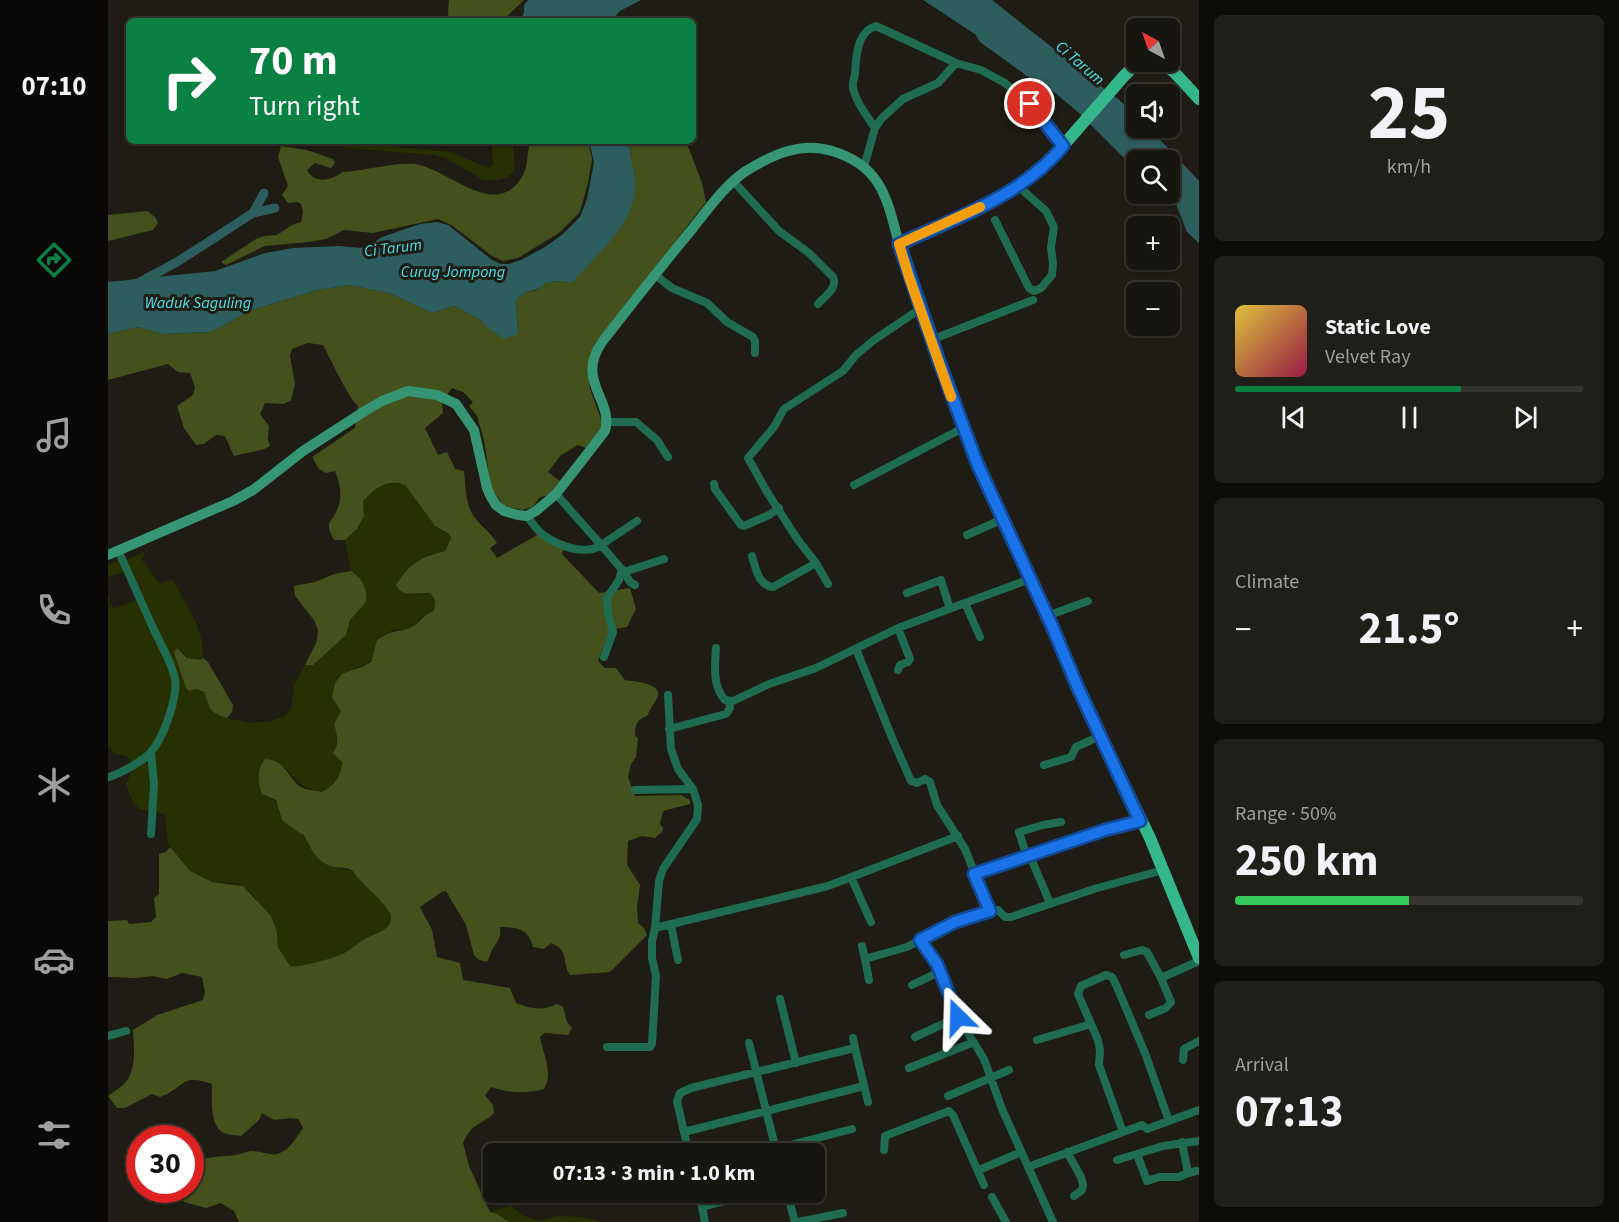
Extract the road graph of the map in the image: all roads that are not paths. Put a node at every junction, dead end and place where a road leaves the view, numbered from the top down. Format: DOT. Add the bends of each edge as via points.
graph roads {
  1 [pos="956,63"];
  2 [pos="1128,72"];
  3 [pos="1174,72"];
  4 [pos="1199,99"];
  5 [pos="875,128"];
  6 [pos="1065,143"];
  7 [pos="864,167"];
  8 [pos="734,182"];
  9 [pos="1018,186"];
  10 [pos="995,220"];
  11 [pos="899,244"];
  12 [pos="654,274"];
  13 [pos="1032,300"];
  14 [pos="818,304"];
  15 [pos="920,309"];
  16 [pos="931,340"];
  17 [pos="755,353"];
  18 [pos="608,422"];
  19 [pos="963,428"];
  20 [pos="669,457"];
  21 [pos="714,484"];
  22 [pos="854,485"];
  23 [pos="556,494"];
  24 [pos="779,508"];
  25 [pos="527,516"];
  26 [pos="1003,519"];
  27 [pos="637,521"];
  28 [pos="967,535"];
  29 [pos="600,545"];
  30 [pos="113,554"];
  31 [pos="752,556"];
  32 [pos="664,559"];
  33 [pos="816,562"];
  34 [pos="623,571"];
  35 [pos="1030,579"];
  36 [pos="828,584"];
  37 [pos="635,585"];
  38 [pos="907,593"];
  39 [pos="1088,601"];
  40 [pos="965,603"];
  41 [pos="950,609"];
  42 [pos="1047,616"];
  43 [pos="898,628"];
  44 [pos="980,637"];
  45 [pos="716,648"];
  46 [pos="856,649"];
  47 [pos="604,657"];
  48 [pos="898,670"];
  49 [pos="668,695"];
  50 [pos="729,701"];
  51 [pos="669,729"];
  52 [pos="1100,736"];
  53 [pos="151,752"];
  54 [pos="1044,765"];
  55 [pos="108,777"];
  56 [pos="693,789"];
  57 [pos="635,790"];
  58 [pos="1140,821"];
  59 [pos="1061,822"];
  60 [pos="151,834"];
  61 [pos="958,836"];
  62 [pos="1028,857"];
  63 [pos="1163,870"];
  64 [pos="974,874"];
  65 [pos="851,877"];
  66 [pos="1050,903"];
  67 [pos="990,911"];
  68 [pos="871,922"];
  69 [pos="671,925"];
  70 [pos="655,928"];
  71 [pos="920,940"];
  72 [pos="862,946"];
  73 [pos="1124,955"];
  74 [pos="865,959"];
  75 [pos="1199,959"];
  76 [pos="678,960"];
  77 [pos="941,971"];
  78 [pos="1161,978"];
  79 [pos="869,980"];
  80 [pos="912,985"];
  81 [pos="780,999"];
  82 [pos="1149,1015"];
  83 [pos="958,1017"];
  84 [pos="1091,1024"];
  85 [pos="126,1031"];
  86 [pos="108,1036"];
  87 [pos="915,1036"];
  88 [pos="853,1038"];
  89 [pos="1037,1040"];
  90 [pos="1199,1041"];
  91 [pos="974,1042"];
  92 [pos="749,1043"];
  93 [pos="607,1047"];
  94 [pos="855,1048"];
  95 [pos="1183,1060"];
  96 [pos="796,1063"];
  97 [pos="909,1068"];
  98 [pos="1009,1070"];
  99 [pos="758,1073"];
  100 [pos="990,1078"];
  101 [pos="864,1086"];
  102 [pos="948,1096"];
  103 [pos="868,1102"];
  104 [pos="766,1110"];
  105 [pos="1199,1110"];
  106 [pos="1169,1121"];
  107 [pos="852,1129"];
  108 [pos="684,1132"];
  109 [pos="1123,1132"];
  110 [pos="1199,1141"];
  111 [pos="1182,1142"];
  112 [pos="686,1143"];
  113 [pos="774,1143"];
  114 [pos="801,1143"];
  115 [pos="884,1150"];
  116 [pos="1022,1152"];
  117 [pos="1066,1152"];
  118 [pos="1137,1154"];
  119 [pos="1117,1160"];
  120 [pos="1028,1167"];
  121 [pos="979,1170"];
  122 [pos="984,1185"];
  123 [pos="1074,1196"];
  124 [pos="992,1197"];
  125 [pos="701,1203"];
  126 [pos="717,1203"];
  127 [pos="790,1203"];
  128 [pos="702,1207"];
  129 [pos="843,1213"];
  130 [pos="705,1222"];
  131 [pos="796,1222"];
  132 [pos="1006,1222"];
  133 [pos="1053,1222"];
  1 -- 5 [label="street" via="938,83 891,108"];
  1 -- 5 [label="street" via="876,26 866,31 856,58 853,85"];
  1 -- 6 [label="street" via="1005,83"];
  2 -- 6 [label="main road"];
  3 -- 4 [label="main road"];
  5 -- 7 [label="street"];
  6 -- 9 [label="main road"];
  7 -- 8 [label="street" via="823,148 800,147 745,172"];
  7 -- 11 [label="street" via="882,187"];
  8 -- 12 [label="street"];
  8 -- 14 [label="street" via="779,231 833,277 834,286"];
  9 -- 10 [label="street" via="1046,211 1054,227 1052,275 1041,288 1029,288"];
  9 -- 11 [label="main road"];
  11 -- 15 [label="main road"];
  12 -- 17 [label="street" via="672,288 707,303 753,337"];
  12 -- 18 [label="street" via="595,352 592,373"];
  13 -- 16 [label="street"];
  15 -- 16 [label="main road"];
  15 -- 24 [label="street" via="874,340 843,371 783,409 774,427 749,456"];
  16 -- 19 [label="main road"];
  18 -- 20 [label="street" via="636,422"];
  18 -- 23 [label="street" via="600,440"];
  19 -- 22 [label="street"];
  19 -- 26 [label="main road"];
  21 -- 24 [label="street" via="741,525"];
  23 -- 25 [label="street"];
  23 -- 29 [label="street"];
  24 -- 33 [label="street"];
  25 -- 29 [label="street" via="545,537 561,544 587,550"];
  25 -- 30 [label="street" via="496,505 487,488 474,430 456,404 437,395 408,391 368,409 233,501"];
  26 -- 28 [label="street"];
  26 -- 35 [label="main road"];
  27 -- 29 [label="street"];
  29 -- 34 [label="street"];
  30 -- 53 [label="street" via="169,659 175,681 163,731"];
  31 -- 33 [label="street" via="762,582 773,587"];
  32 -- 34 [label="street"];
  33 -- 36 [label="street"];
  34 -- 37 [label="street"];
  34 -- 47 [label="street" via="607,598 613,632"];
  35 -- 40 [label="street"];
  35 -- 42 [label="main road"];
  38 -- 41 [label="street" via="940,580"];
  39 -- 42 [label="street"];
  40 -- 41 [label="street"];
  40 -- 44 [label="street"];
  41 -- 43 [label="street"];
  42 -- 52 [label="main road"];
  43 -- 46 [label="street"];
  43 -- 48 [label="street" via="910,659"];
  45 -- 50 [label="street" via="719,693"];
  46 -- 50 [label="street" via="816,669"];
  46 -- 61 [label="street" via="911,781 928,779 937,805"];
  49 -- 51 [label="street"];
  50 -- 51 [label="street" via="726,714"];
  51 -- 56 [label="street" via="674,759"];
  52 -- 54 [label="street" via="1076,747 1071,757"];
  52 -- 58 [label="main road"];
  53 -- 55 [label="street"];
  53 -- 60 [label="street"];
  56 -- 57 [label="street"];
  56 -- 70 [label="street" via="697,819 663,869"];
  58 -- 62 [label="street"];
  58 -- 63 [label="main road"];
  59 -- 62 [label="street" via="1017,828"];
  61 -- 64 [label="street"];
  61 -- 65 [label="street"];
  62 -- 64 [label="street"];
  62 -- 66 [label="street"];
  63 -- 66 [label="street"];
  63 -- 75 [label="main road"];
  64 -- 67 [label="street"];
  65 -- 68 [label="street"];
  65 -- 69 [label="street"];
  66 -- 67 [label="street" via="1007,917 998,910"];
  67 -- 71 [label="street" via="955,922"];
  69 -- 70 [label="street"];
  69 -- 76 [label="street"];
  70 -- 93 [label="street" via="652,1044"];
  71 -- 74 [label="street"];
  71 -- 77 [label="street"];
  72 -- 74 [label="street"];
  73 -- 78 [label="street" via="1147,952"];
  74 -- 79 [label="street"];
  75 -- 78 [label="street"];
  77 -- 80 [label="street"];
  77 -- 83 [label="street"];
  78 -- 82 [label="street" via="1171,1004"];
  81 -- 96 [label="street"];
  83 -- 87 [label="street"];
  83 -- 91 [label="street"];
  84 -- 89 [label="street"];
  84 -- 106 [label="street" via="1078,991 1081,986 1109,975 1145,1053"];
  84 -- 109 [label="street" via="1100,1050 1099,1065"];
  85 -- 86 [label="street"];
  88 -- 94 [label="street"];
  90 -- 95 [label="street" via="1184,1049"];
  91 -- 97 [label="street"];
  91 -- 100 [label="street"];
  92 -- 99 [label="street"];
  94 -- 96 [label="street"];
  94 -- 101 [label="street"];
  96 -- 99 [label="street"];
  98 -- 100 [label="street"];
  99 -- 104 [label="street"];
  99 -- 108 [label="street" via="680,1093 676,1101"];
  100 -- 102 [label="street"];
  100 -- 116 [label="street"];
  101 -- 103 [label="street"];
  101 -- 104 [label="street"];
  104 -- 108 [label="street"];
  104 -- 113 [label="street"];
  105 -- 106 [label="street"];
  106 -- 109 [label="street"];
  107 -- 114 [label="street"];
  108 -- 112 [label="street"];
  109 -- 117 [label="street"];
  110 -- 111 [label="street"];
  111 -- 118 [label="street"];
  111 -- 118 [label="street" via="1192,1172 1179,1177 1148,1181"];
  115 -- 121 [label="street" via="885,1136 949,1111"];
  116 -- 120 [label="street"];
  116 -- 121 [label="street"];
  117 -- 120 [label="street"];
  117 -- 123 [label="street" via="1083,1181 1082,1190"];
  118 -- 119 [label="street"];
  120 -- 133 [label="street"];
  121 -- 122 [label="street"];
  124 -- 132 [label="street"];
  125 -- 128 [label="street"];
  126 -- 128 [label="street"];
  127 -- 131 [label="street"];
  128 -- 130 [label="street"];
  129 -- 131 [label="street"];
}
